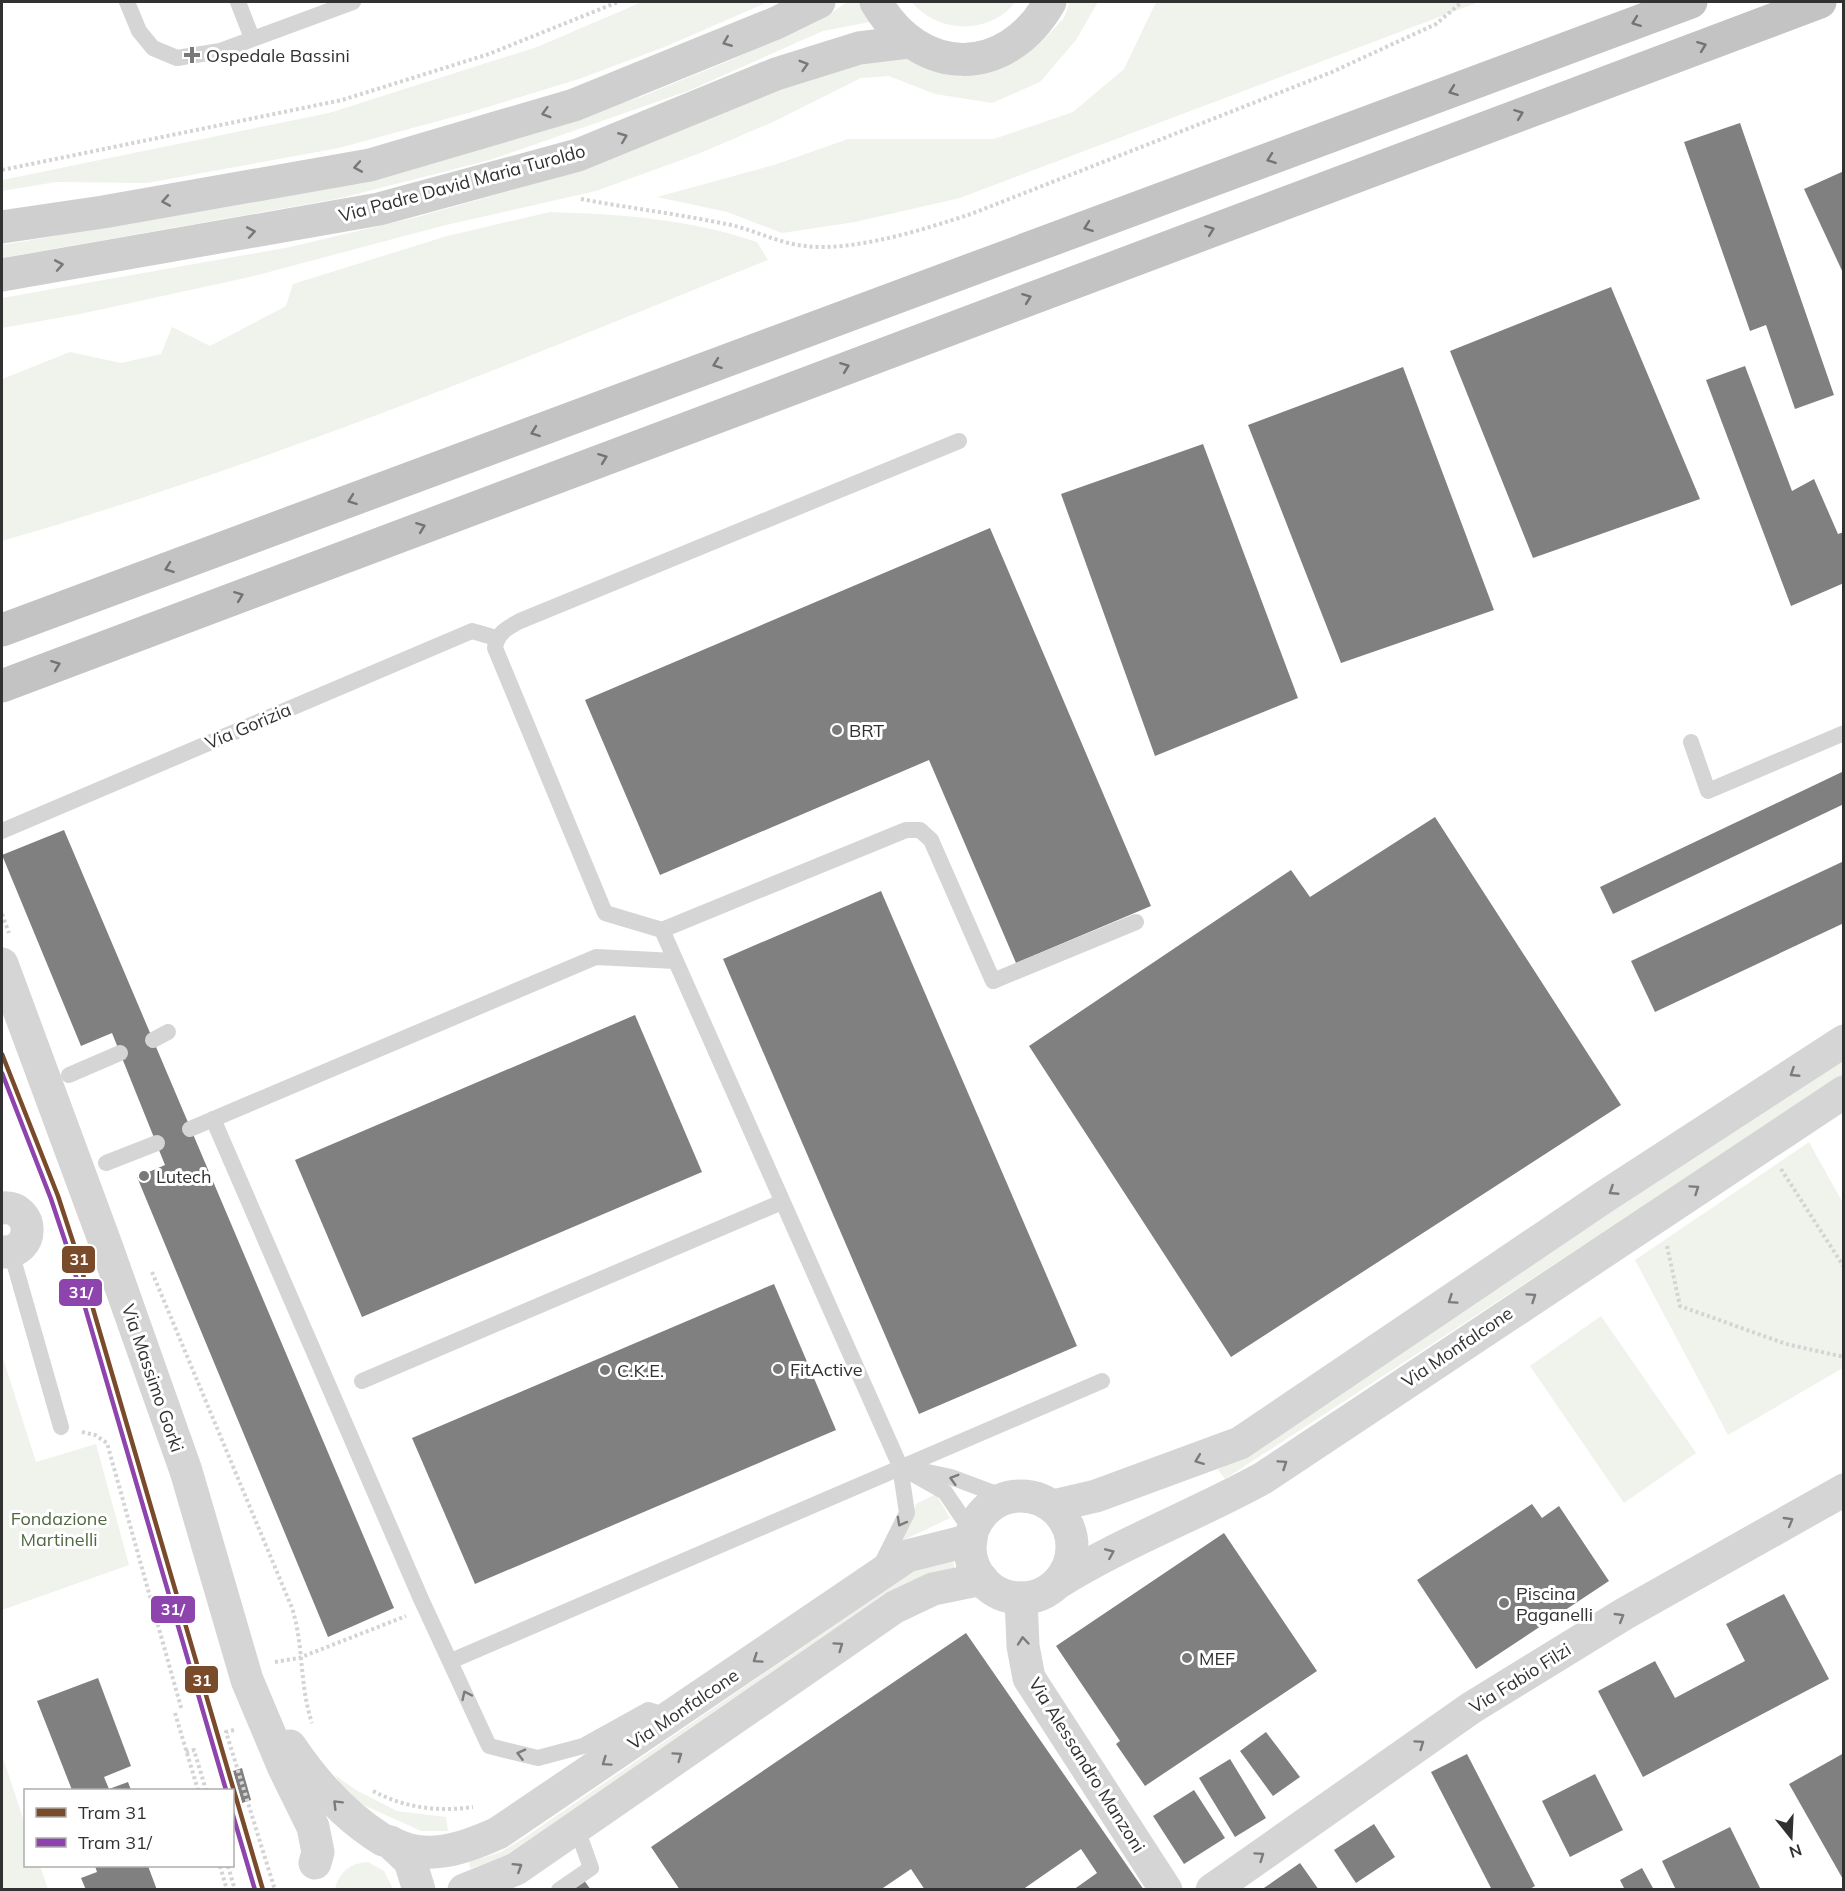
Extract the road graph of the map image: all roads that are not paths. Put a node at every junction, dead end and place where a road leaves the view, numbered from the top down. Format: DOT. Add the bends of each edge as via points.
graph roads {
  1 [pos="128,2"];
  2 [pos="238,2"];
  3 [pos="353,2"];
  4 [pos="819,2"];
  5 [pos="876,2"];
  6 [pos="1050,2"];
  7 [pos="1690,2"];
  8 [pos="1821,2"];
  9 [pos="252,38"];
  10 [pos="908,42"];
  11 [pos="2,227"];
  12 [pos="2,275"];
  13 [pos="959,441"];
  14 [pos="2,630"];
  15 [pos="496,638"];
  16 [pos="2,686"];
  17 [pos="1844,733"];
  18 [pos="1691,742"];
  19 [pos="2,831"];
  20 [pos="1136,922"];
  21 [pos="662,930"];
  22 [pos="6,950"];
  23 [pos="675,961"];
  24 [pos="2,986"];
  25 [pos="1844,1041"];
  26 [pos="120,1053"];
  27 [pos="54,1070"];
  28 [pos="1844,1092"];
  29 [pos="213,1119"];
  30 [pos="190,1129"];
  31 [pos="157,1143"];
  32 [pos="106,1163"];
  33 [pos="782,1202"];
  34 [pos="2,1208"];
  35 [pos="6,1252"];
  36 [pos="362,1381"];
  37 [pos="1102,1381"];
  38 [pos="61,1427"];
  39 [pos="900,1466"];
  40 [pos="1844,1490"];
  41 [pos="1007,1498"];
  42 [pos="1053,1506"];
  43 [pos="971,1536"];
  44 [pos="875,1578"];
  45 [pos="982,1579"];
  46 [pos="1059,1581"];
  47 [pos="1021,1598"];
  48 [pos="451,1661"];
  49 [pos="254,1695"];
  50 [pos="672,1717"];
  51 [pos="576,1826"];
  52 [pos="386,1841"];
  53 [pos="311,1876"];
  54 [pos="419,1890"];
  55 [pos="464,1890"];
  56 [pos="559,1890"];
  57 [pos="1166,1890"];
  58 [pos="1212,1890"];
  1 -- 9 [label="lane" via="139,31 153,48 177,58 220,51"];
  2 -- 9 [label="lane"];
  3 -- 9 [label="lane"];
  4 -- 11 [label="street, one-way" via="574,105 370,165"];
  5 -- 10 [label="street" via="888,23"];
  6 -- 10 [label="street" via="1038,24 1016,43 990,56 962,59 933,55"];
  7 -- 14 [label="highway, one-way"];
  16 -- 8 [label="highway, one-way"];
  12 -- 10 [label="street, Via Padre David Maria Turoldo, one-way" via="379,209 578,155 807,64 860,48"];
  13 -- 15 [label="lane" via="520,621"];
  15 -- 19 [label="lane, Via Gorizia" via="472,631"];
  15 -- 21 [label="lane" via="499,660 605,914"];
  17 -- 18 [label="lane" via="1708,791"];
  20 -- 21 [label="lane" via="993,981 931,840 920,830 906,830"];
  21 -- 23 [label="lane"];
  22 -- 27 [label="street, Via Massimo Gorki"];
  23 -- 29 [label="lane" via="596,957"];
  23 -- 33 [label="lane"];
  24 -- 27 [label="street, Via Massimo Gorki"];
  25 -- 42 [label="street, one-way" via="1604,1197 1240,1443 1096,1496"];
  26 -- 27 [label="lane"];
  27 -- 49 [label="street, Via Massimo Gorki" via="186,1472"];
  46 -- 28 [label="street, Via Monfalcone, one-way" via="1093,1560 1212,1506 1263,1478"];
  29 -- 30 [label="lane"];
  29 -- 48 [label="lane"];
  31 -- 32 [label="lane"];
  33 -- 36 [label="lane"];
  33 -- 39 [label="lane"];
  34 -- 35 [label="street" via="18,1211 27,1223 24,1244"];
  35 -- 38 [label="lane"];
  37 -- 39 [label="lane"];
  41 -- 39 [label="lane, one-way" via="951,1477"];
  39 -- 43 [label="lane" via="945,1492"];
  39 -- 44 [label="lane, one-way" via="907,1513"];
  39 -- 48 [label="lane"];
  58 -- 40 [label="street, Via Fabio Filzi, one-way" via="1472,1708 1624,1614"];
  41 -- 42 [label="street" via="1036,1498"];
  41 -- 43 [label="street" via="991,1506 978,1520"];
  42 -- 46 [label="street" via="1068,1526 1072,1544 1069,1566"];
  43 -- 44 [label="street, Via Monfalcone" via="907,1556"];
  43 -- 45 [label="street" via="971,1558"];
  44 -- 50 [label="street, Via Monfalcone, one-way"];
  45 -- 47 [label="street" via="996,1591"];
  51 -- 45 [label="street, Via Monfalcone, one-way" via="895,1607 933,1589"];
  46 -- 47 [label="street" via="1043,1593"];
  57 -- 47 [label="street, Via Alessandro Manzoni, one-way" via="1029,1678"];
  50 -- 48 [label="lane, one-way" via="648,1710 584,1746 538,1758 528,1756 489,1746"];
  52 -- 49 [label="street, Via Massimo Gorki, one-way" via="359,1825 329,1797"];
  49 -- 53 [label="street, Via Massimo Gorki" via="313,1827 318,1852"];
  50 -- 52 [label="street, Via Monfalcone, one-way" via="498,1833 431,1853 410,1852"];
  55 -- 51 [label="street, Via Monfalcone, one-way" via="516,1869"];
  51 -- 56 [label="lane" via="591,1868"];
  52 -- 53 [label="street" via="364,1836 344,1839 327,1849"];
  52 -- 54 [label="street" via="410,1861"];
}
